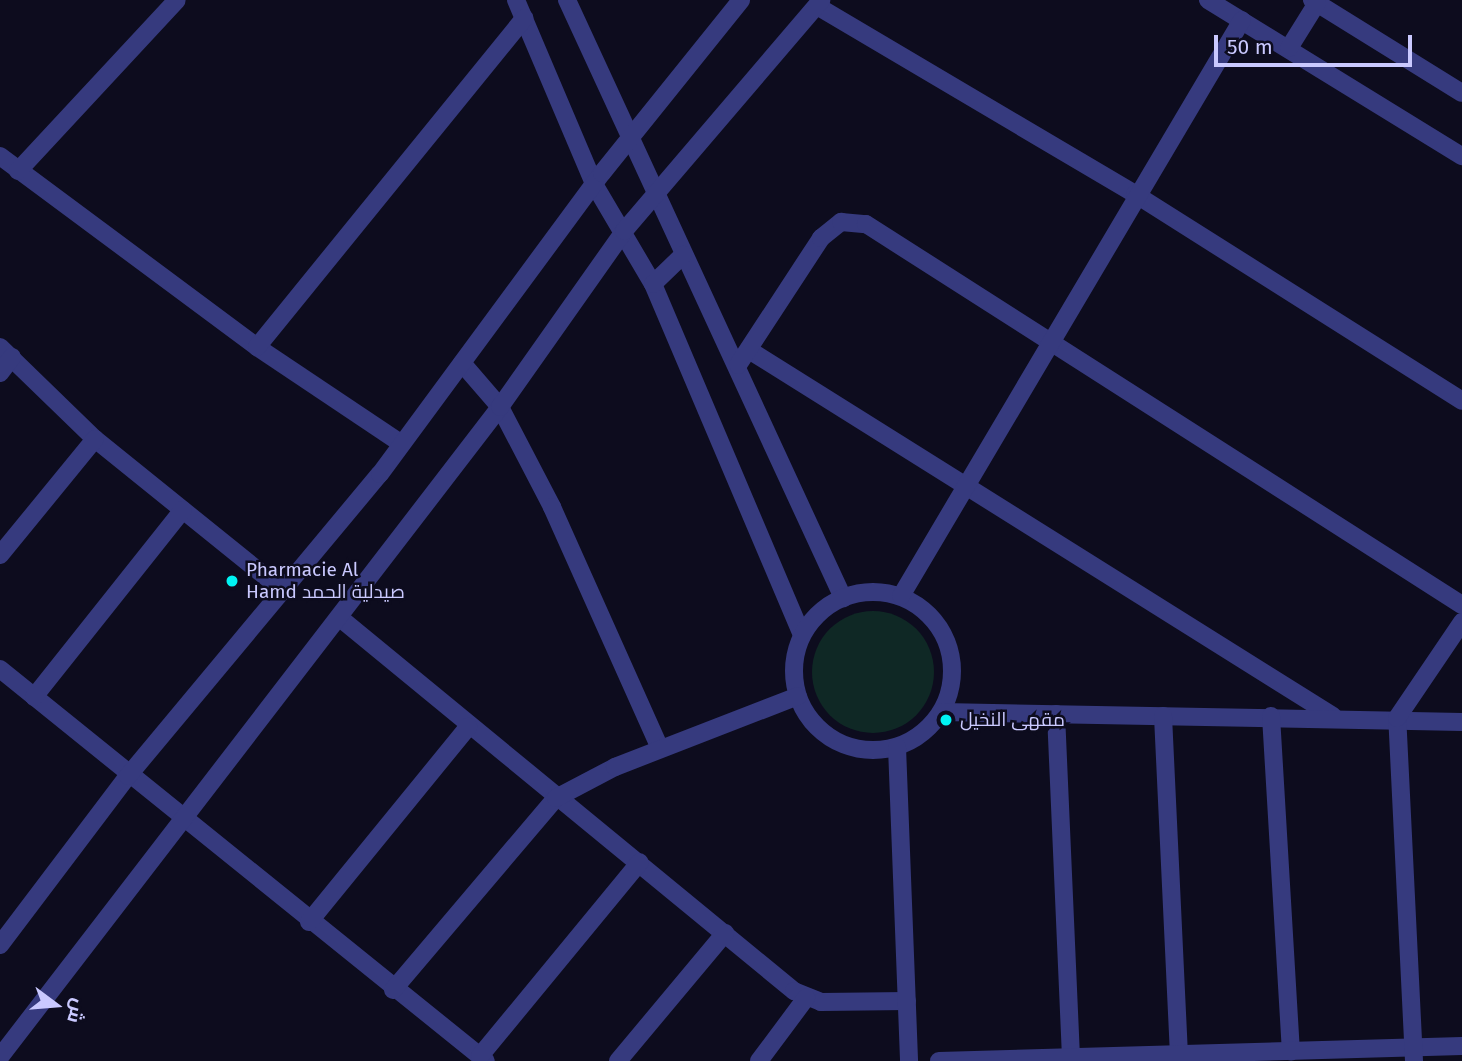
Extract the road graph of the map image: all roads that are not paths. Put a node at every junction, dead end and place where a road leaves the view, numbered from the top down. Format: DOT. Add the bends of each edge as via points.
graph roads {
  1 [pos="177,0"];
  2 [pos="516,0"];
  3 [pos="568,0"];
  4 [pos="741,0"];
  5 [pos="1208,0"];
  6 [pos="1315,1"];
  7 [pos="819,3"];
  8 [pos="523,18"];
  9 [pos="1242,20"];
  10 [pos="1289,48"];
  11 [pos="1462,93"];
  12 [pos="629,140"];
  13 [pos="0,156"];
  14 [pos="1462,156"];
  15 [pos="18,171"];
  16 [pos="594,184"];
  17 [pos="655,194"];
  18 [pos="1135,194"];
  19 [pos="624,231"];
  20 [pos="683,255"];
  21 [pos="653,284"];
  22 [pos="1052,342"];
  23 [pos="257,347"];
  24 [pos="749,350"];
  25 [pos="6,352"];
  26 [pos="462,363"];
  27 [pos="738,365"];
  28 [pos="0,373"];
  29 [pos="1462,401"];
  30 [pos="500,407"];
  31 [pos="95,439"];
  32 [pos="402,444"];
  33 [pos="963,483"];
  34 [pos="183,510"];
  35 [pos="0,555"];
  36 [pos="281,589"];
  37 [pos="901,596"];
  38 [pos="843,598"];
  39 [pos="1462,605"];
  40 [pos="340,618"];
  41 [pos="1462,622"];
  42 [pos="802,635"];
  43 [pos="0,669"];
  44 [pos="798,696"];
  45 [pos="34,697"];
  46 [pos="942,712"];
  47 [pos="1056,714"];
  48 [pos="1163,716"];
  49 [pos="1271,716"];
  50 [pos="1333,716"];
  51 [pos="1397,718"];
  52 [pos="1462,722"];
  53 [pos="468,727"];
  54 [pos="898,747"];
  55 [pos="660,749"];
  56 [pos="128,776"];
  57 [pos="556,798"];
  58 [pos="183,821"];
  59 [pos="640,862"];
  60 [pos="309,922"];
  61 [pos="725,933"];
  62 [pos="0,945"];
  63 [pos="393,990"];
  64 [pos="806,999"];
  65 [pos="906,1001"];
  66 [pos="1462,1046"];
  67 [pos="1291,1051"];
  68 [pos="1413,1054"];
  69 [pos="1071,1055"];
  70 [pos="0,1057"];
  71 [pos="1179,1057"];
  72 [pos="483,1059"];
  73 [pos="618,1061"];
  74 [pos="759,1061"];
  75 [pos="909,1061"];
  76 [pos="939,1061"];
  1 -- 15 [label="street"];
  2 -- 8 [label="street"];
  3 -- 12 [label="street"];
  4 -- 12 [label="street"];
  5 -- 9 [label="street"];
  6 -- 10 [label="street"];
  6 -- 11 [label="street"];
  7 -- 17 [label="street"];
  7 -- 18 [label="street"];
  8 -- 16 [label="street"];
  8 -- 23 [label="street"];
  9 -- 10 [label="street"];
  9 -- 18 [label="street"];
  10 -- 14 [label="street"];
  12 -- 16 [label="street"];
  12 -- 17 [label="street"];
  13 -- 15 [label="street"];
  15 -- 23 [label="street"];
  16 -- 19 [label="street"];
  16 -- 26 [label="street"];
  17 -- 19 [label="street"];
  17 -- 20 [label="street"];
  18 -- 22 [label="street"];
  18 -- 29 [label="street"];
  19 -- 21 [label="street"];
  19 -- 30 [label="street"];
  20 -- 21 [label="street"];
  20 -- 27 [label="street"];
  21 -- 42 [label="street"];
  22 -- 24 [label="street" via="898,242 851,221 821,237"];
  22 -- 33 [label="street"];
  22 -- 39 [label="street"];
  23 -- 32 [label="street"];
  24 -- 27 [label="street"];
  24 -- 33 [label="street"];
  25 -- 28 [label="street"];
  25 -- 31 [label="street"];
  26 -- 30 [label="street"];
  26 -- 32 [label="street"];
  27 -- 38 [label="street"];
  30 -- 40 [label="street"];
  30 -- 55 [label="street"];
  31 -- 34 [label="street"];
  31 -- 35 [label="street"];
  32 -- 36 [label="street"];
  33 -- 37 [label="street"];
  33 -- 50 [label="street"];
  34 -- 36 [label="street"];
  34 -- 45 [label="street"];
  36 -- 56 [label="street"];
  37 -- 38 [label="street" via="871,591"];
  37 -- 46 [label="street" via="930,614 948,644 953,679"];
  38 -- 42 [label="street" via="819,613"];
  40 -- 53 [label="street"];
  40 -- 58 [label="street"];
  41 -- 51 [label="street"];
  42 -- 44 [label="street" via="794,665"];
  43 -- 45 [label="street"];
  44 -- 54 [label="street" via="813,723 837,742 867,751"];
  44 -- 55 [label="street"];
  45 -- 56 [label="street"];
  46 -- 47 [label="street"];
  46 -- 54 [label="street" via="923,734"];
  47 -- 48 [label="street"];
  47 -- 69 [label="street"];
  48 -- 49 [label="street"];
  48 -- 71 [label="street"];
  49 -- 50 [label="street"];
  49 -- 67 [label="street"];
  50 -- 51 [label="street"];
  51 -- 52 [label="street"];
  51 -- 68 [label="street"];
  53 -- 57 [label="street"];
  53 -- 60 [label="street"];
  54 -- 65 [label="street"];
  55 -- 57 [label="street"];
  56 -- 58 [label="street"];
  56 -- 62 [label="street"];
  57 -- 59 [label="street"];
  57 -- 63 [label="street"];
  58 -- 60 [label="street"];
  58 -- 70 [label="street"];
  59 -- 61 [label="street"];
  59 -- 72 [label="street"];
  60 -- 63 [label="street"];
  61 -- 64 [label="street"];
  61 -- 73 [label="street"];
  63 -- 72 [label="street"];
  64 -- 65 [label="street"];
  64 -- 74 [label="street"];
  65 -- 75 [label="street"];
  66 -- 68 [label="street"];
  67 -- 68 [label="street"];
  67 -- 71 [label="street"];
  69 -- 71 [label="street"];
  69 -- 76 [label="street"];
}
